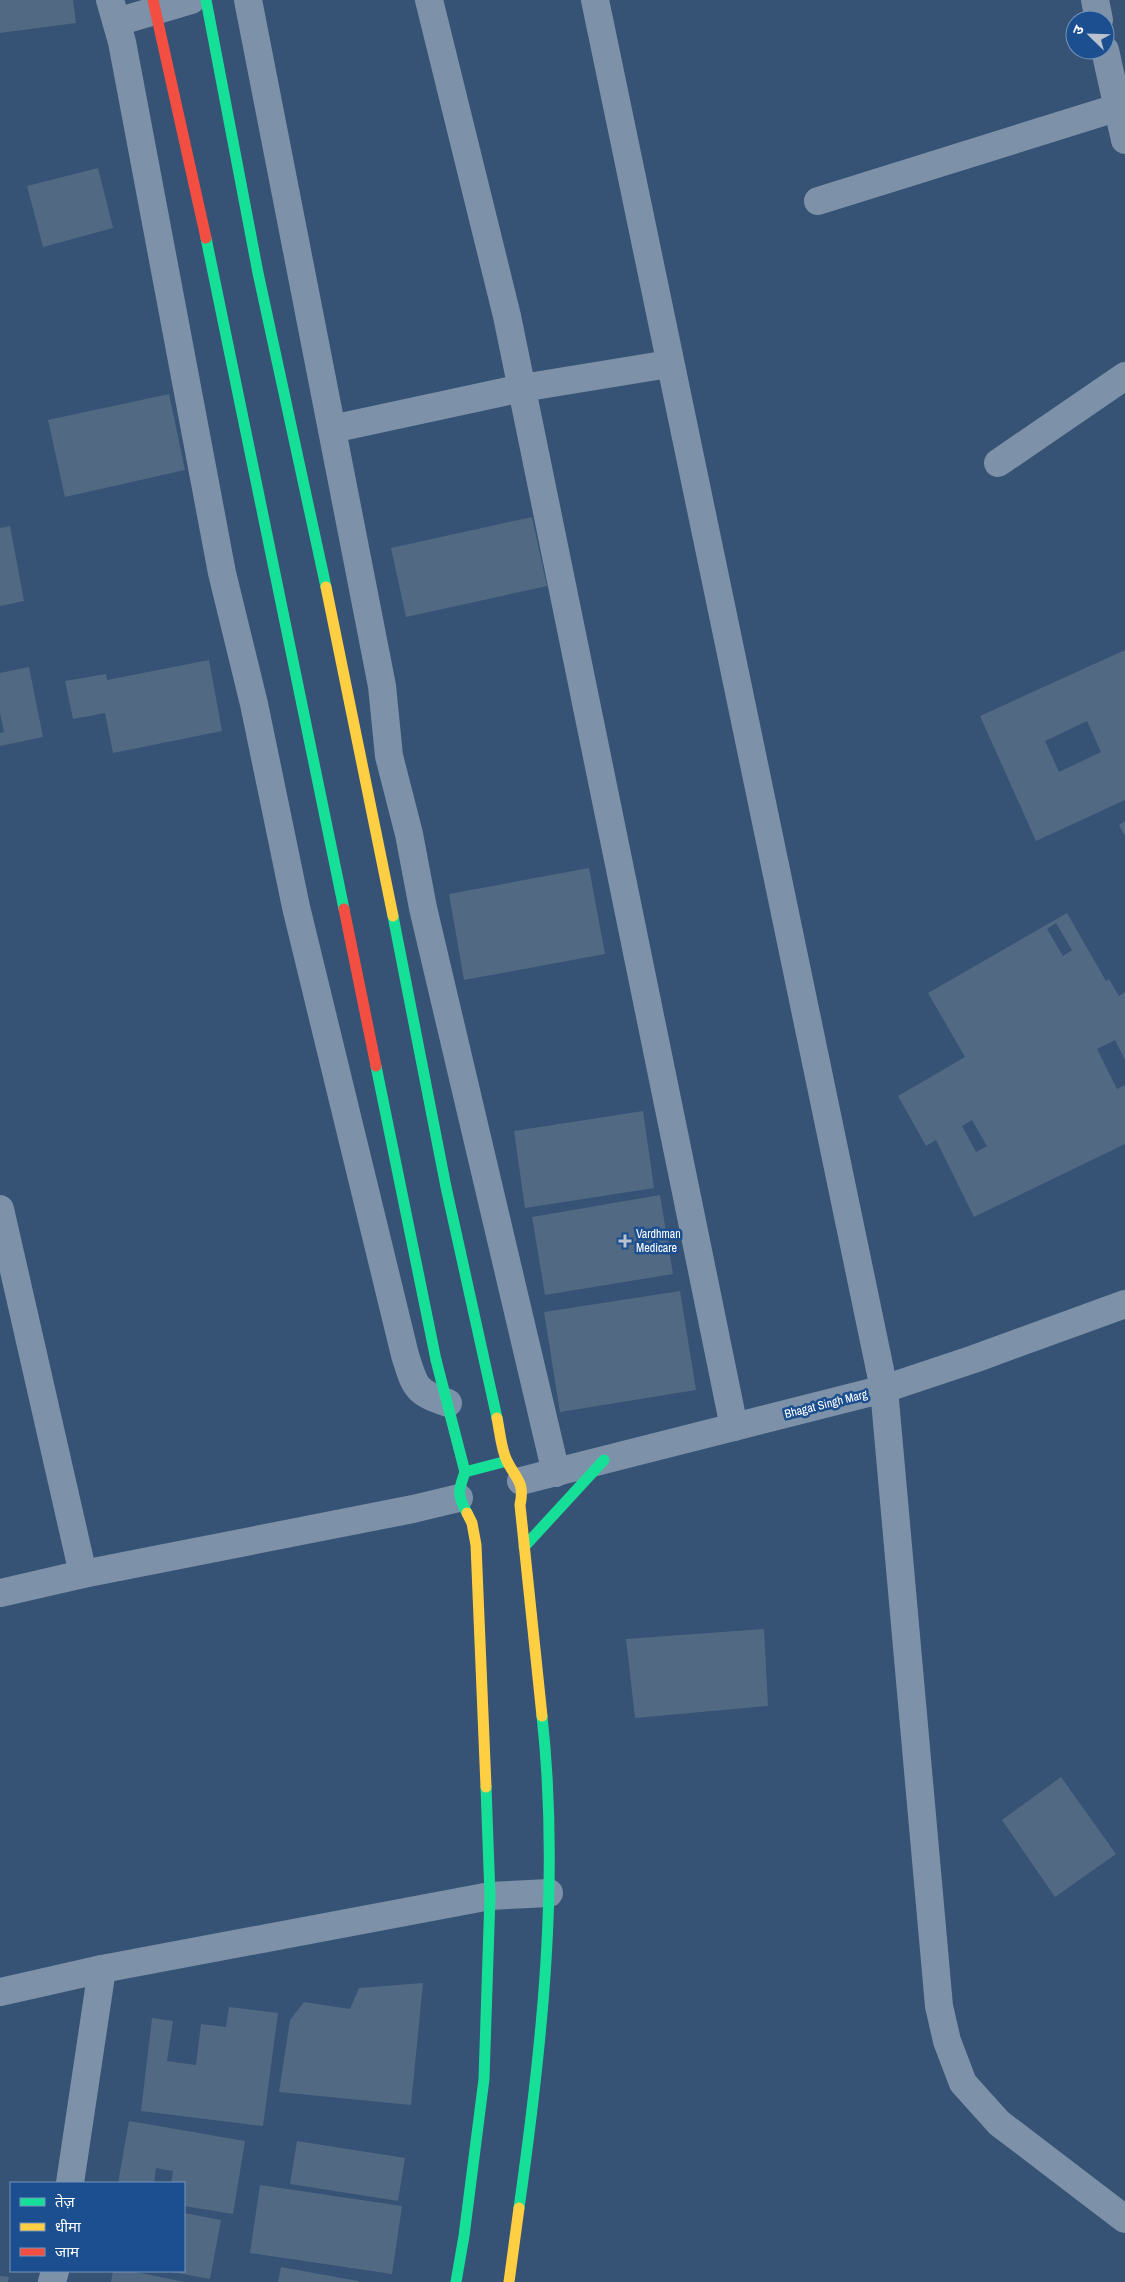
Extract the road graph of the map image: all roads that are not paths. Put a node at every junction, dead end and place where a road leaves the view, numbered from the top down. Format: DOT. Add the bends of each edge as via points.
graph roads {
  1 [pos="153,0"];
  2 [pos="191,0"];
  3 [pos="206,0"];
  4 [pos="248,0"];
  5 [pos="429,0"];
  6 [pos="595,0"];
  7 [pos="114,11"];
  8 [pos="1107,60"];
  9 [pos="1116,108"];
  10 [pos="1125,140"];
  11 [pos="818,201"];
  12 [pos="669,364"];
  13 [pos="1125,376"];
  14 [pos="522,388"];
  15 [pos="332,429"];
  16 [pos="998,463"];
  17 [pos="0,1209"];
  18 [pos="1125,1304"];
  19 [pos="884,1389"];
  20 [pos="448,1403"];
  21 [pos="734,1427"];
  22 [pos="604,1460"];
  23 [pos="514,1471"];
  24 [pos="465,1472"];
  25 [pos="556,1472"];
  26 [pos="459,1498"];
  27 [pos="524,1547"];
  28 [pos="83,1574"];
  29 [pos="0,1593"];
  30 [pos="550,1893"];
  31 [pos="490,1896"];
  32 [pos="102,1969"];
  33 [pos="0,1992"];
  34 [pos="70,2182"];
  35 [pos="1125,2219"];
  36 [pos="456,2282"];
  37 [pos="509,2282"];
  1 -- 20 [label="street, bridge" via="220,301 436,1360"];
  2 -- 7 [label="street"];
  3 -- 23 [label="street" via="223,106 356,728 480,1351"];
  4 -- 15 [label="street"];
  5 -- 14 [label="street" via="508,316"];
  6 -- 12 [label="street"];
  7 -- 20 [label="street" via="222,573 256,713 298,917 408,1364 417,1388 426,1396"];
  8 -- 9 [label="street"];
  9 -- 10 [label="street"];
  9 -- 11 [label="street"];
  12 -- 14 [label="street"];
  12 -- 19 [label="street"];
  13 -- 16 [label="street"];
  14 -- 15 [label="street"];
  14 -- 21 [label="street"];
  15 -- 25 [label="street" via="382,686 389,756"];
  17 -- 28 [label="street"];
  18 -- 19 [label="street, Bhagat Singh Marg"];
  19 -- 21 [label="street, Bhagat Singh Marg"];
  19 -- 35 [label="street" via="938,2006 947,2041 963,2083 999,2123"];
  20 -- 24 [label="street"];
  21 -- 22 [label="street, Bhagat Singh Marg"];
  22 -- 25 [label="street, Bhagat Singh Marg"];
  22 -- 27 [label="street"];
  23 -- 24 [label="street"];
  23 -- 25 [label="street, Bhagat Singh Marg"];
  23 -- 27 [label="street" via="522,1496"];
  24 -- 26 [label="street"];
  26 -- 28 [label="street" via="413,1510"];
  26 -- 31 [label="street" via="472,1523 476,1545"];
  27 -- 30 [label="street" via="548,1770"];
  28 -- 29 [label="street"];
  30 -- 31 [label="street"];
  30 -- 37 [label="street" via="537,2082"];
  31 -- 32 [label="street"];
  31 -- 36 [label="street" via="484,2079"];
  32 -- 33 [label="street"];
  32 -- 34 [label="street"];
}
